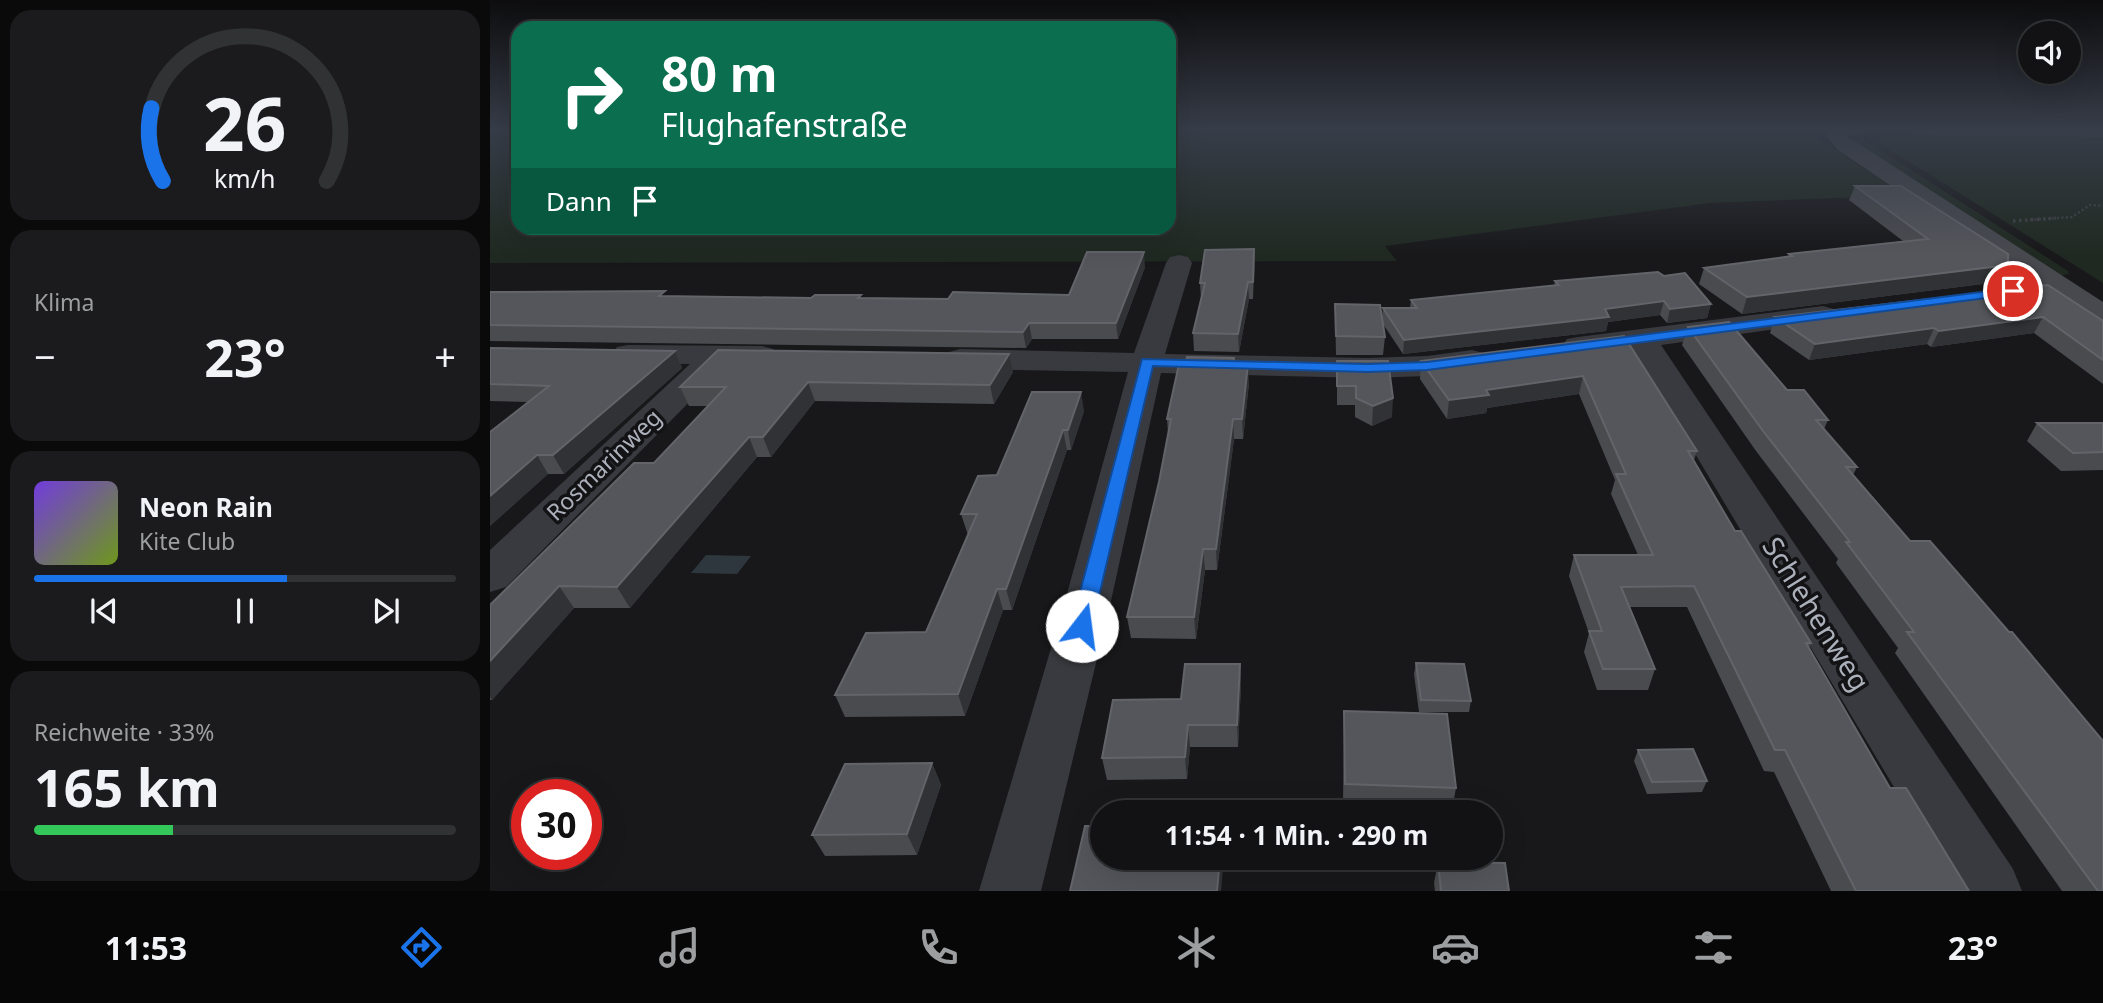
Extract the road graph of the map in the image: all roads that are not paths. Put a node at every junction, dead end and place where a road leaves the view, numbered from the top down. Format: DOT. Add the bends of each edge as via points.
graph roads {
  1 [pos="1882,171"];
  2 [pos="1179,263"];
  3 [pos="2058,285"];
  4 [pos="2012,291"];
  5 [pos="1847,312"];
  6 [pos="2103,315"];
  7 [pos="1641,338"];
  8 [pos="1547,350"];
  9 [pos="597,354"];
  10 [pos="718,355"];
  11 [pos="1507,355"];
  12 [pos="787,356"];
  13 [pos="925,358"];
  14 [pos="1147,362"];
  15 [pos="490,576"];
  16 [pos="1010,891"];
  17 [pos="1991,891"];
  1 -- 3 [label="main road"];
  2 -- 14 [label="street"];
  3 -- 4 [label="street"];
  3 -- 6 [label="main road"];
  5 -- 7 [label="street"];
  7 -- 8 [label="street"];
  7 -- 17 [label="street, Schlehenweg"];
  9 -- 10 [label="street"];
  10 -- 12 [label="street"];
  10 -- 15 [label="street, Rosmarinweg"];
  11 -- 14 [label="street" via="1427,366 1367,368"];
  13 -- 14 [label="street"];
  14 -- 16 [label="street"];
}
